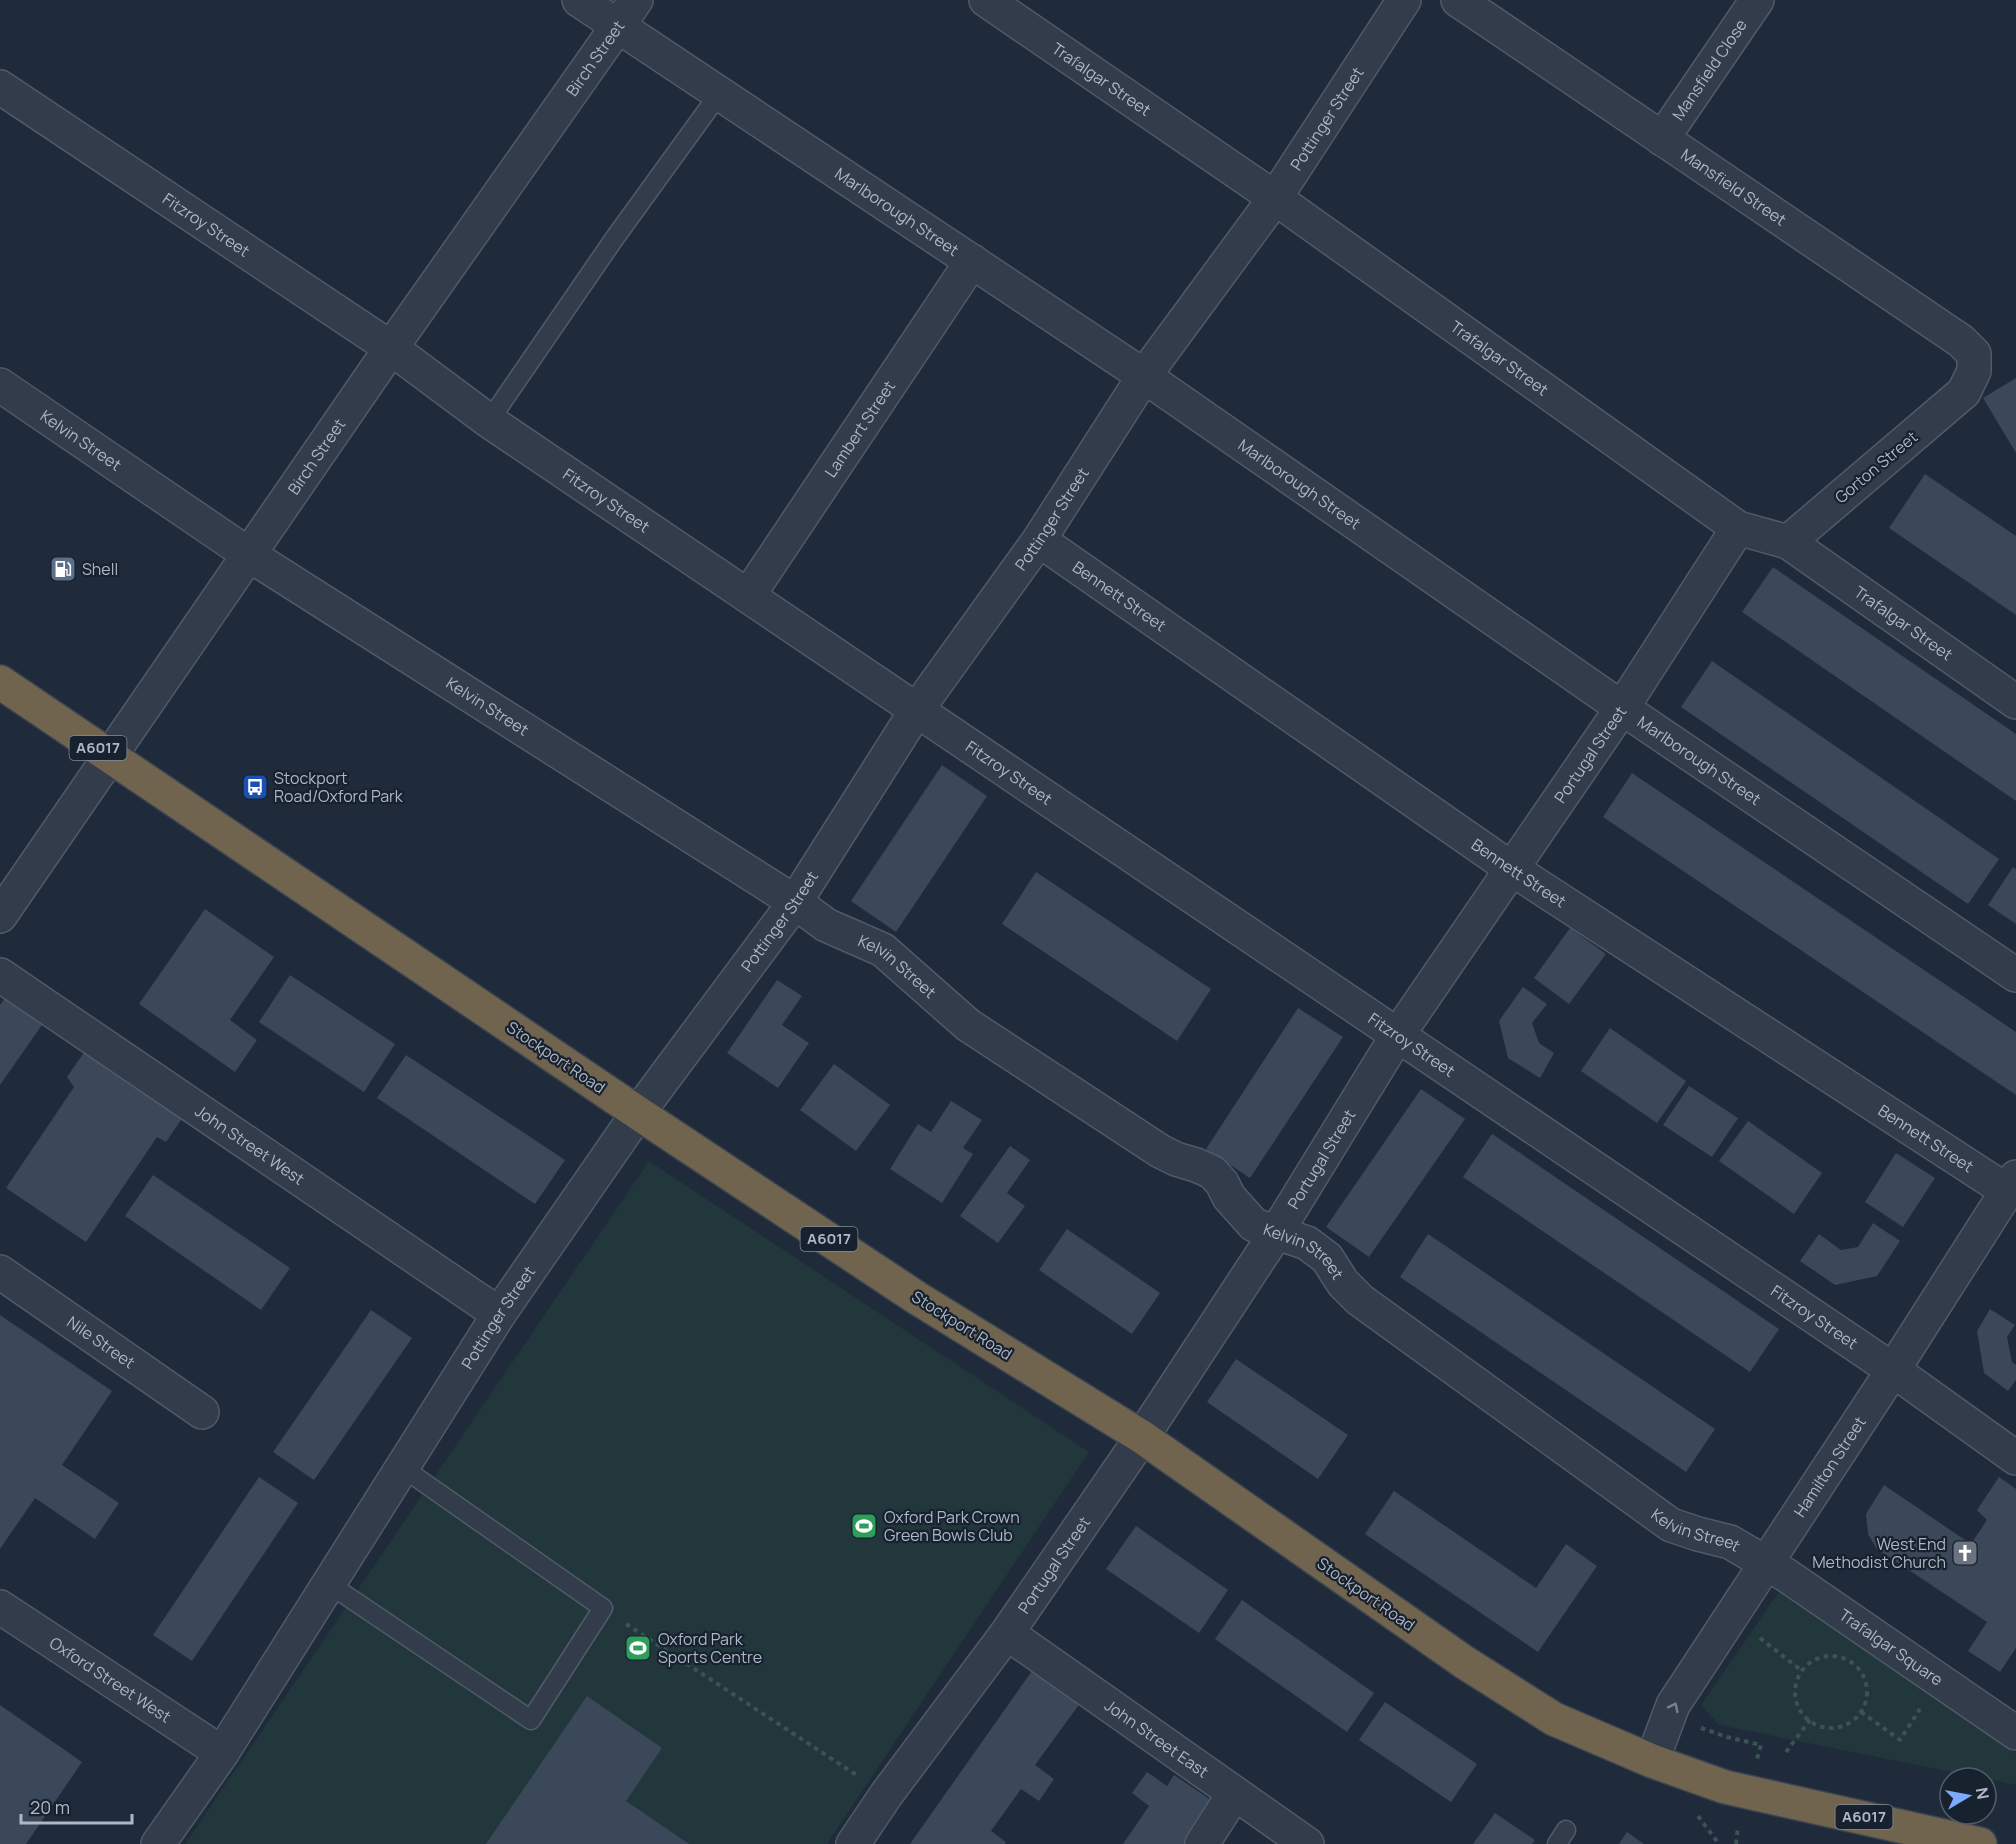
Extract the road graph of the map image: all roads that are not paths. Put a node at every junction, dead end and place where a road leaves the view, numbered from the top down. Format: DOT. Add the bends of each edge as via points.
graph roads {
  1 [pos="579,0"];
  2 [pos="636,0"];
  3 [pos="986,0"];
  4 [pos="1404,0"];
  5 [pos="1458,0"];
  6 [pos="1757,0"];
  7 [pos="618,27"];
  8 [pos="0,87"];
  9 [pos="719,94"];
  10 [pos="1662,139"];
  11 [pos="1275,198"];
  12 [pos="972,261"];
  13 [pos="391,348"];
  14 [pos="1144,376"];
  15 [pos="0,385"];
  16 [pos="1964,392"];
  17 [pos="489,421"];
  18 [pos="1738,528"];
  19 [pos="1039,540"];
  20 [pos="1788,542"];
  21 [pos="248,554"];
  22 [pos="748,596"];
  23 [pos="0,682"];
  24 [pos="2016,702"];
  25 [pos="1622,708"];
  26 [pos="916,711"];
  27 [pos="110,756"];
  28 [pos="1512,869"];
  29 [pos="795,902"];
  30 [pos="0,916"];
  31 [pos="0,975"];
  32 [pos="2016,975"];
  33 [pos="1397,1036"];
  34 [pos="638,1113"];
  35 [pos="2012,1184"];
  36 [pos="1276,1233"];
  37 [pos="0,1272"];
  38 [pos="499,1314"];
  39 [pos="1893,1370"];
  40 [pos="202,1412"];
  41 [pos="1142,1437"];
  42 [pos="2016,1458"];
  43 [pos="403,1468"];
  44 [pos="1766,1564"];
  45 [pos="329,1584"];
  46 [pos="0,1607"];
  47 [pos="1007,1633"];
  48 [pos="2016,1733"];
  49 [pos="222,1753"];
  50 [pos="1652,1761"];
  51 [pos="1234,1794"];
  52 [pos="158,1844"];
  53 [pos="853,1844"];
  54 [pos="1202,1844"];
  55 [pos="1307,1844"];
  56 [pos="1980,1844"];
  1 -- 7 [label="street, Marlborough Street"];
  2 -- 7 [label="street, Birch Street"];
  3 -- 11 [label="street, Trafalgar Street"];
  4 -- 11 [label="street, Pottinger Street"];
  5 -- 10 [label="street, Mansfield Street"];
  6 -- 10 [label="street, Mansfield Close"];
  7 -- 9 [label="street, Marlborough Street"];
  7 -- 13 [label="street, Birch Street"];
  8 -- 13 [label="street, Fitzroy Street"];
  9 -- 12 [label="street, Marlborough Street"];
  9 -- 17 [label="lane"];
  10 -- 16 [label="street, Mansfield Street" via="1961,341 1974,354 1974,371"];
  11 -- 14 [label="street, Pottinger Street"];
  11 -- 18 [label="street, Trafalgar Street"];
  12 -- 14 [label="street, Marlborough Street"];
  12 -- 22 [label="street, Lambert Street"];
  13 -- 17 [label="street, Fitzroy Street"];
  13 -- 21 [label="street, Birch Street"];
  14 -- 19 [label="street, Pottinger Street"];
  14 -- 25 [label="street, Marlborough Street"];
  15 -- 21 [label="street, Kelvin Street"];
  16 -- 20 [label="street, Gorton Street"];
  17 -- 22 [label="street, Fitzroy Street"];
  18 -- 20 [label="street, Trafalgar Street"];
  18 -- 25 [label="street, Portugal Street"];
  19 -- 26 [label="street, Pottinger Street"];
  19 -- 28 [label="street, Bennett Street"];
  20 -- 24 [label="street, Trafalgar Street"];
  21 -- 27 [label="street, Birch Street"];
  21 -- 29 [label="street, Kelvin Street"];
  22 -- 26 [label="street, Fitzroy Street"];
  23 -- 27 [label="highway, Stockport Road / A6017"];
  25 -- 28 [label="street, Portugal Street"];
  25 -- 32 [label="street, Marlborough Street"];
  26 -- 29 [label="street, Pottinger Street"];
  26 -- 33 [label="street, Fitzroy Street"];
  27 -- 30 [label="street, Birch Street"];
  27 -- 34 [label="highway, Stockport Road / A6017"];
  28 -- 33 [label="street, Portugal Street"];
  28 -- 35 [label="street, Bennett Street"];
  29 -- 34 [label="street, Pottinger Street"];
  29 -- 36 [label="street, Kelvin Street" via="826,925 883,950 968,1025 1151,1144 1176,1159 1212,1172 1254,1225"];
  31 -- 38 [label="street, John Street West"];
  33 -- 36 [label="street, Portugal Street"];
  33 -- 39 [label="street, Fitzroy Street"];
  34 -- 38 [label="street, Pottinger Street"];
  34 -- 41 [label="highway, Stockport Road / A6017" via="917,1298"];
  35 -- 39 [label="street, Hamilton Street"];
  36 -- 41 [label="street, Portugal Street"];
  36 -- 44 [label="street, Kelvin Street" via="1307,1243 1327,1258 1360,1300 1671,1525 1730,1542"];
  37 -- 40 [label="street, Nile Street"];
  38 -- 43 [label="street, Pottinger Street"];
  39 -- 42 [label="street, Fitzroy Street"];
  39 -- 44 [label="street, Hamilton Street"];
  41 -- 47 [label="street, Portugal Street"];
  41 -- 50 [label="highway, Stockport Road / A6017" via="1464,1662 1554,1719"];
  43 -- 45 [label="street, Pottinger Street"];
  43 -- 45 [label="lane" via="603,1608 531,1720"];
  44 -- 48 [label="street, Trafalgar Square"];
  50 -- 44 [label="street, Hamilton Street, one-way" via="1674,1705"];
  45 -- 49 [label="street, Pottinger Street"];
  46 -- 49 [label="street, Oxford Street West"];
  47 -- 51 [label="street, John Street East"];
  47 -- 53 [label="street, Portugal Street"];
  49 -- 52 [label="street, Pottinger Street"];
  50 -- 56 [label="highway, Stockport Road / A6017" via="1725,1787"];
  51 -- 54 [label="street"];
  51 -- 55 [label="street, John Street East"];
}
